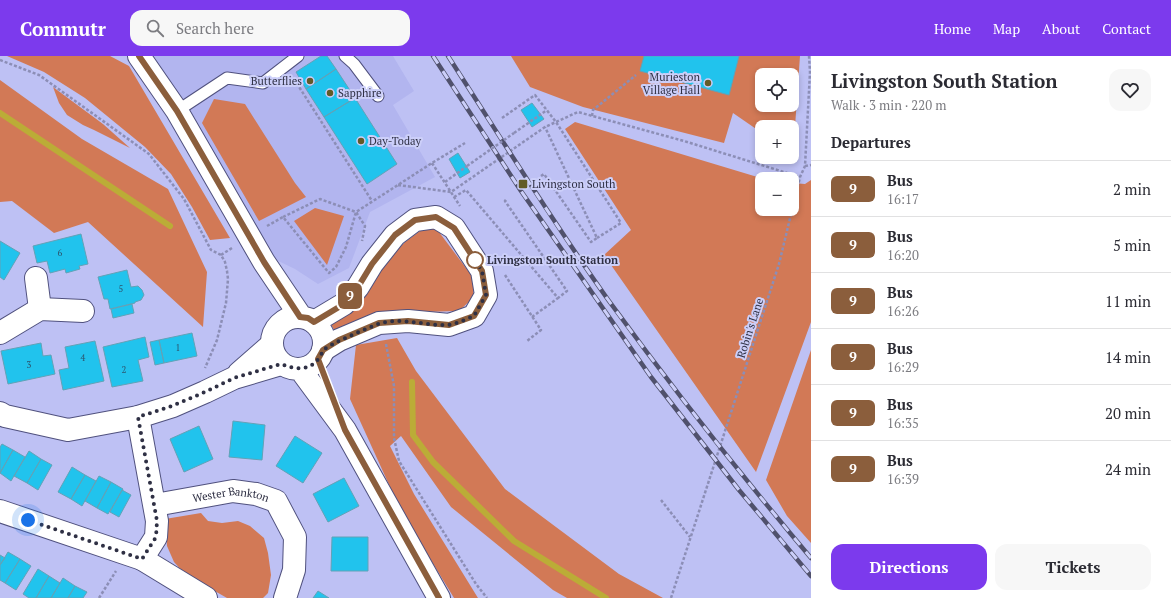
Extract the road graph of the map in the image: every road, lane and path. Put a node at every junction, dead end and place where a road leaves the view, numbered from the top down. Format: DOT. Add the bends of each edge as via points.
graph roads {
  1 [pos="139,56"];
  2 [pos="298,56"];
  3 [pos="345,56"];
  4 [pos="809,56"];
  5 [pos="0,60"];
  6 [pos="286,65"];
  7 [pos="636,75"];
  8 [pos="378,96"];
  9 [pos="547,110"];
  10 [pos="177,111"];
  11 [pos="592,116"];
  12 [pos="502,118"];
  13 [pos="556,122"];
  14 [pos="545,127"];
  15 [pos="465,143"];
  16 [pos="811,165"];
  17 [pos="805,166"];
  18 [pos="541,176"];
  19 [pos="800,177"];
  20 [pos="445,182"];
  21 [pos="398,185"];
  22 [pos="454,197"];
  23 [pos="507,198"];
  24 [pos="372,202"];
  25 [pos="356,212"];
  26 [pos="282,217"];
  27 [pos="264,228"];
  28 [pos="597,238"];
  29 [pos="235,246"];
  30 [pos="361,247"];
  31 [pos="221,255"];
  32 [pos="36,278"];
  33 [pos="558,298"];
  34 [pos="40,309"];
  35 [pos="84,311"];
  36 [pos="299,320"];
  37 [pos="379,323"];
  38 [pos="0,333"];
  39 [pos="527,342"];
  40 [pos="299,357"];
  41 [pos="205,392"];
  42 [pos="0,413"];
  43 [pos="138,417"];
  44 [pos="661,500"];
  45 [pos="155,505"];
  46 [pos="0,511"];
  47 [pos="690,538"];
  48 [pos="135,556"];
  49 [pos="99,598"];
  50 [pos="206,598"];
  51 [pos="285,598"];
  52 [pos="439,598"];
  53 [pos="486,598"];
  54 [pos="671,598"];
  1 -- 10 [label="street"];
  2 -- 6 [label="lane"];
  3 -- 8 [label="lane"];
  4 -- 17 [label="path, Robin's Lane"];
  5 -- 31 [label="path" via="39,75 149,154 184,199 211,250"];
  6 -- 10 [label="lane" via="263,83 227,78"];
  6 -- 24 [label="path"];
  7 -- 11 [label="path" via="593,110"];
  9 -- 12 [label="path" via="535,94"];
  9 -- 13 [label="path"];
  9 -- 20 [label="path, bridge"];
  10 -- 36 [label="street"];
  11 -- 13 [label="path" via="578,112"];
  11 -- 19 [label="path" via="699,145"];
  13 -- 14 [label="path"];
  13 -- 28 [label="path" via="621,223"];
  14 -- 21 [label="path" via="451,192"];
  14 -- 28 [label="path"];
  15 -- 21 [label="path"];
  16 -- 17 [label="path"];
  17 -- 19 [label="path, Robin's Lane"];
  18 -- 28 [label="path" via="544,174 591,242"];
  19 -- 47 [label="path, Robin's Lane" via="780,264"];
  21 -- 24 [label="path"];
  22 -- 33 [label="path" via="466,190"];
  23 -- 33 [label="path" via="505,201 567,291"];
  24 -- 25 [label="path"];
  25 -- 26 [label="path" via="320,199"];
  25 -- 26 [label="path" via="346,247 336,267 329,273"];
  25 -- 30 [label="path" via="365,226"];
  26 -- 27 [label="path"];
  29 -- 31 [label="path"];
  31 -- 41 [label="path" via="227,270 226,303 217,340 203,372"];
  32 -- 34 [label="street"];
  33 -- 39 [label="path" via="532,317 541,330"];
  34 -- 35 [label="street"];
  34 -- 38 [label="street"];
  36 -- 37 [label="street" via="344,304 395,235 415,220 436,217 454,228 482,271 486,295 474,316 449,325 408,321"];
  36 -- 40 [label="street" via="319,328 324,342"];
  36 -- 40 [label="street" via="276,328 272,336"];
  37 -- 40 [label="street"];
  37 -- 53 [label="path" via="384,332 394,386 394,438 399,461"];
  40 -- 41 [label="street" via="234,378"];
  40 -- 52 [label="street" via="345,430"];
  41 -- 43 [label="street"];
  42 -- 43 [label="street" via="68,430"];
  43 -- 45 [label="street"];
  44 -- 47 [label="path"];
  45 -- 48 [label="street" via="156,537"];
  45 -- 51 [label="street, Wester Bankton" via="233,491 256,494 276,501 295,537 294,570"];
  46 -- 48 [label="street"];
  47 -- 54 [label="path, Robin's Lane"];
  48 -- 49 [label="path"];
  48 -- 50 [label="street"];
}
